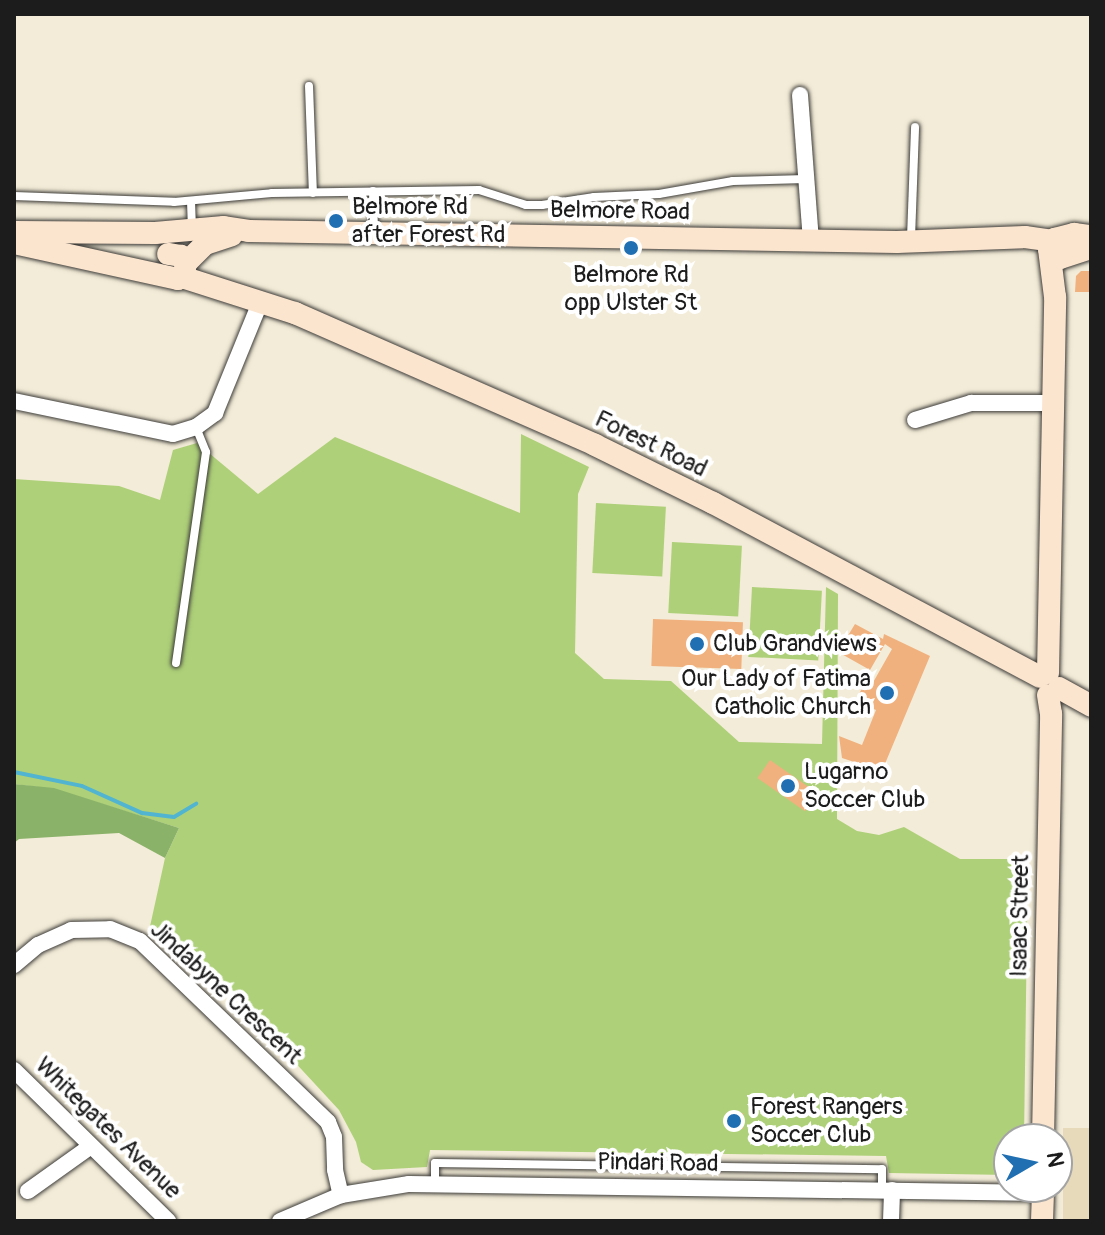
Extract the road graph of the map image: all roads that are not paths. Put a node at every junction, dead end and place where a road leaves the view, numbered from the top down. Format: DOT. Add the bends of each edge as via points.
graph roads {
  1 [pos="309,86"];
  2 [pos="800,95"];
  3 [pos="915,127"];
  4 [pos="807,179"];
  5 [pos="373,191"];
  6 [pos="313,193"];
  7 [pos="14,196"];
  8 [pos="191,201"];
  9 [pos="185,231"];
  10 [pos="249,231"];
  11 [pos="14,232"];
  12 [pos="374,233"];
  13 [pos="1091,236"];
  14 [pos="811,240"];
  15 [pos="911,242"];
  16 [pos="14,243"];
  17 [pos="1091,248"];
  18 [pos="1057,249"];
  19 [pos="174,265"];
  20 [pos="261,300"];
  21 [pos="14,401"];
  22 [pos="1054,403"];
  23 [pos="915,420"];
  24 [pos="196,427"];
  25 [pos="176,663"];
  26 [pos="1049,683"];
  27 [pos="1091,706"];
  28 [pos="14,965"];
  29 [pos="14,1070"];
  30 [pos="1043,1123"];
  31 [pos="91,1146"];
  32 [pos="887,1190"];
  33 [pos="993,1190"];
  34 [pos="28,1191"];
  35 [pos="341,1195"];
  36 [pos="168,1221"];
  37 [pos="280,1221"];
  38 [pos="891,1221"];
  1 -- 6 [label="lane"];
  2 -- 4 [label="street"];
  3 -- 15 [label="lane"];
  4 -- 5 [label="lane" via="733,181 542,205 479,190"];
  4 -- 14 [label="street"];
  5 -- 6 [label="lane"];
  5 -- 12 [label="lane"];
  6 -- 8 [label="lane"];
  7 -- 8 [label="lane"];
  8 -- 9 [label="lane"];
  9 -- 10 [label="street, Belmore Road"];
  9 -- 11 [label="street, Belmore Road"];
  9 -- 19 [label="street" via="176,243"];
  10 -- 12 [label="street, Belmore Road"];
  10 -- 19 [label="street, Belmore Road" via="205,244"];
  12 -- 14 [label="street, Belmore Road"];
  13 -- 18 [label="street, Belmore Road"];
  14 -- 15 [label="street, Belmore Road"];
  15 -- 18 [label="street, Belmore Road" via="991,241"];
  16 -- 19 [label="street, Forest Road" via="110,264"];
  17 -- 18 [label="street, Belmore Road"];
  18 -- 22 [label="street, Isaac Street"];
  19 -- 20 [label="street, Forest Road"];
  20 -- 24 [label="street" via="215,413"];
  20 -- 26 [label="street, Forest Road" via="672,482"];
  21 -- 24 [label="street" via="173,434"];
  22 -- 23 [label="street" via="971,403"];
  22 -- 26 [label="street, Isaac Street"];
  24 -- 25 [label="lane" via="206,452"];
  26 -- 27 [label="street, Forest Road"];
  26 -- 30 [label="street, Isaac Street"];
  28 -- 35 [label="street, Jindabyne Crescent" via="38,945 71,930 110,929 140,941 328,1122"];
  29 -- 31 [label="street, Whitegates Avenue"];
  31 -- 34 [label="street"];
  31 -- 36 [label="street, Whitegates Avenue"];
  32 -- 33 [label="street, Pindari Road"];
  32 -- 35 [label="street, Pindari Road" via="435,1184 389,1185"];
  32 -- 38 [label="street"];
  35 -- 37 [label="street, Pindari Road"];
}
